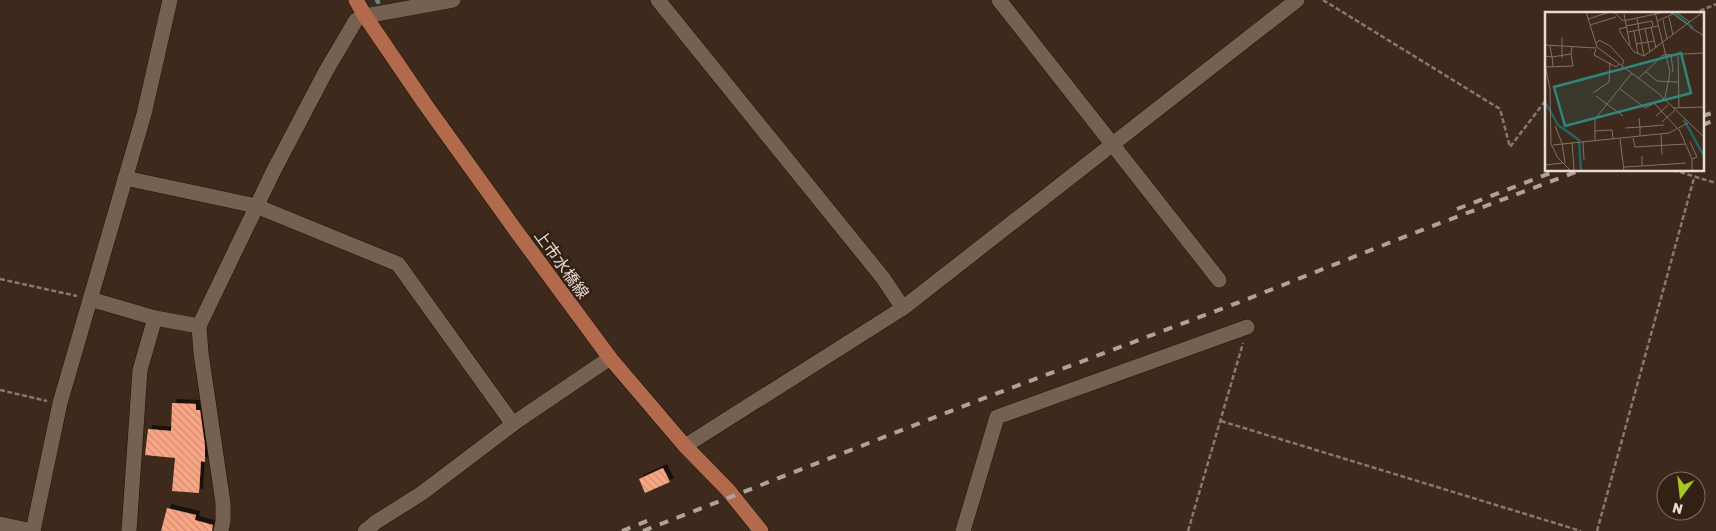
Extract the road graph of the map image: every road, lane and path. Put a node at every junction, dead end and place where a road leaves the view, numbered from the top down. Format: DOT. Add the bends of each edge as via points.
graph roads {
  1 [pos="170,0"];
  2 [pos="356,0"];
  3 [pos="453,0"];
  4 [pos="658,0"];
  5 [pos="998,0"];
  6 [pos="1297,0"];
  7 [pos="1323,0"];
  8 [pos="1716,4"];
  9 [pos="1697,12"];
  10 [pos="365,16"];
  11 [pos="1545,101"];
  12 [pos="1112,145"];
  13 [pos="1676,171"];
  14 [pos="125,178"];
  15 [pos="1694,178"];
  16 [pos="1716,183"];
  17 [pos="256,206"];
  18 [pos="0,279"];
  19 [pos="1219,280"];
  20 [pos="90,299"];
  21 [pos="903,308"];
  22 [pos="155,318"];
  23 [pos="200,326"];
  24 [pos="1247,328"];
  25 [pos="610,358"];
  26 [pos="0,390"];
  27 [pos="60,403"];
  28 [pos="1221,421"];
  29 [pos="513,424"];
  30 [pos="685,446"];
  31 [pos="0,524"];
  32 [pos="33,531"];
  33 [pos="129,531"];
  34 [pos="221,531"];
  35 [pos="365,531"];
  36 [pos="761,531"];
  37 [pos="963,531"];
  38 [pos="1188,531"];
  39 [pos="1581,531"];
  40 [pos="1597,531"];
  1 -- 14 [label="street" via="144,114"];
  2 -- 10 [label="main road, 上市水橋線"];
  3 -- 10 [label="street"];
  4 -- 21 [label="street"];
  5 -- 12 [label="street"];
  6 -- 12 [label="street"];
  7 -- 11 [label="path" via="1500,109 1510,146"];
  8 -- 9 [label="path"];
  10 -- 17 [label="street" via="356,20 326,70"];
  10 -- 25 [label="main road, 上市水橋線" via="508,220"];
  12 -- 19 [label="street"];
  12 -- 21 [label="street"];
  13 -- 15 [label="path"];
  14 -- 17 [label="street"];
  14 -- 20 [label="street"];
  15 -- 16 [label="path"];
  15 -- 40 [label="path"];
  17 -- 23 [label="street"];
  17 -- 29 [label="street" via="398,264"];
  18 -- 20 [label="path"];
  20 -- 22 [label="street"];
  20 -- 27 [label="street"];
  21 -- 30 [label="street"];
  22 -- 23 [label="street"];
  22 -- 33 [label="street" via="140,370"];
  23 -- 34 [label="street" via="223,503"];
  24 -- 28 [label="path"];
  24 -- 37 [label="street" via="997,417"];
  25 -- 29 [label="street"];
  25 -- 30 [label="main road, 上市水橋線"];
  26 -- 27 [label="path"];
  27 -- 32 [label="street"];
  28 -- 38 [label="path"];
  28 -- 39 [label="path"];
  29 -- 35 [label="street" via="422,493"];
  30 -- 36 [label="main road, 上市水橋線" via="728,490"];
  31 -- 32 [label="street"];
}
